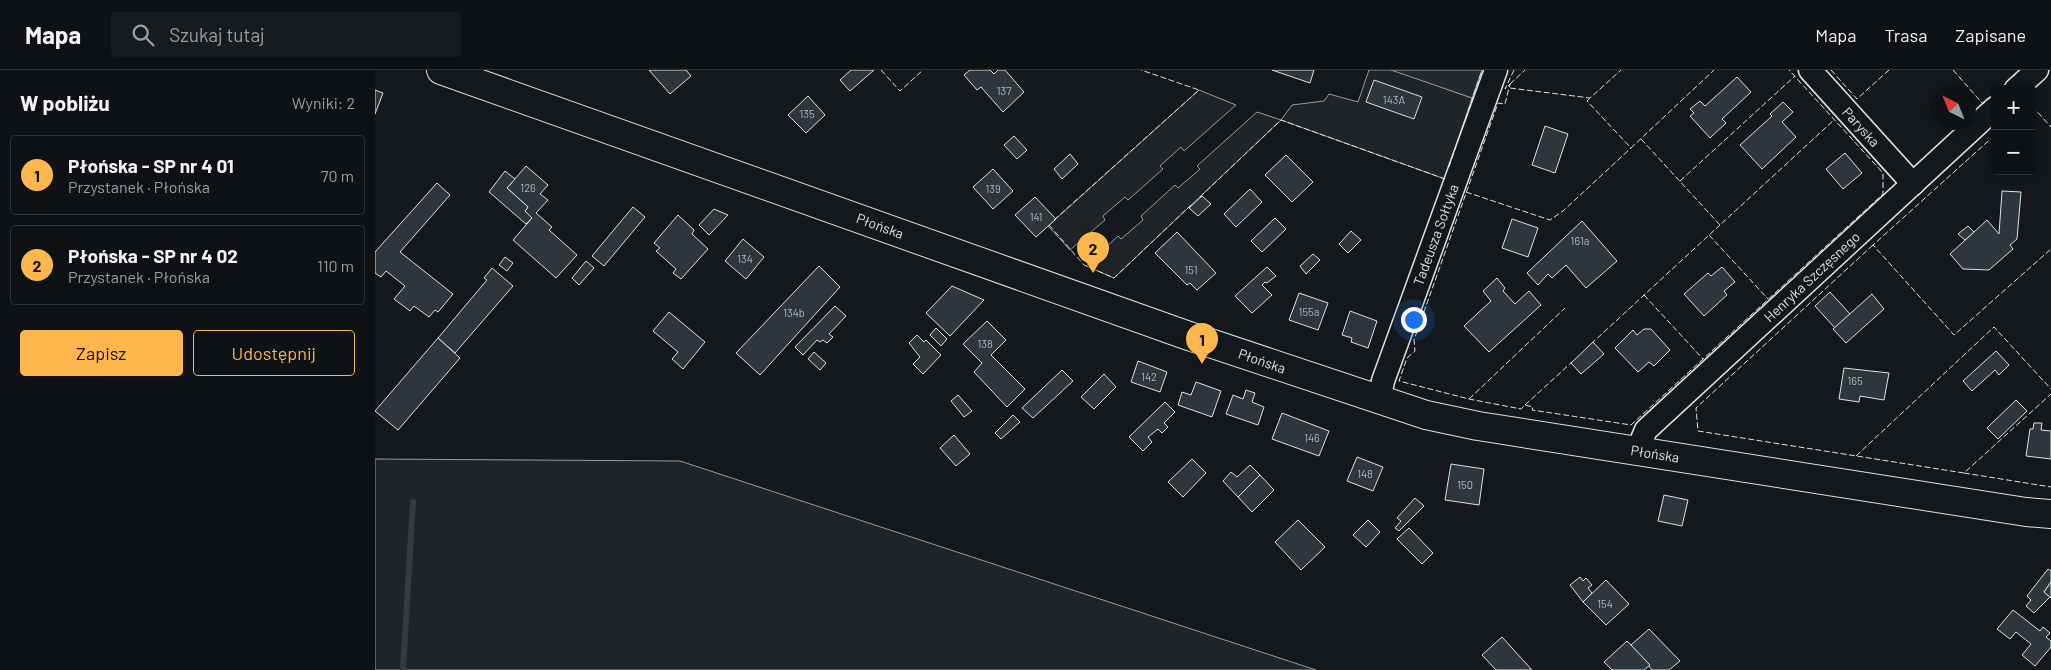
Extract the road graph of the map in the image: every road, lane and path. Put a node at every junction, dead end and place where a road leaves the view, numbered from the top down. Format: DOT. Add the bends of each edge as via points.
graph roads {
  1 [pos="441,70"];
  2 [pos="1495,70"];
  3 [pos="1810,70"];
  4 [pos="2037,70"];
  5 [pos="2020,85"];
  6 [pos="1991,112"];
  7 [pos="1913,184"];
  8 [pos="1379,401"];
  9 [pos="1637,451"];
  10 [pos="2038,513"];
  11 [pos="2051,526"];
  1 -- 8 [label="main road, Płońska"];
  2 -- 8 [label="street, Tadeusza Sołtyka" via="1383,381"];
  3 -- 7 [label="street, Paryska"];
  4 -- 5 [label="street"];
  6 -- 7 [label="street, Henryka Szczęsnego"];
  7 -- 9 [label="street, Henryka Szczęsnego" via="1646,430"];
  8 -- 9 [label="main road, Płońska" via="1478,426"];
  9 -- 10 [label="main road, Płońska"];
  10 -- 11 [label="main road, Płońska"];
}
